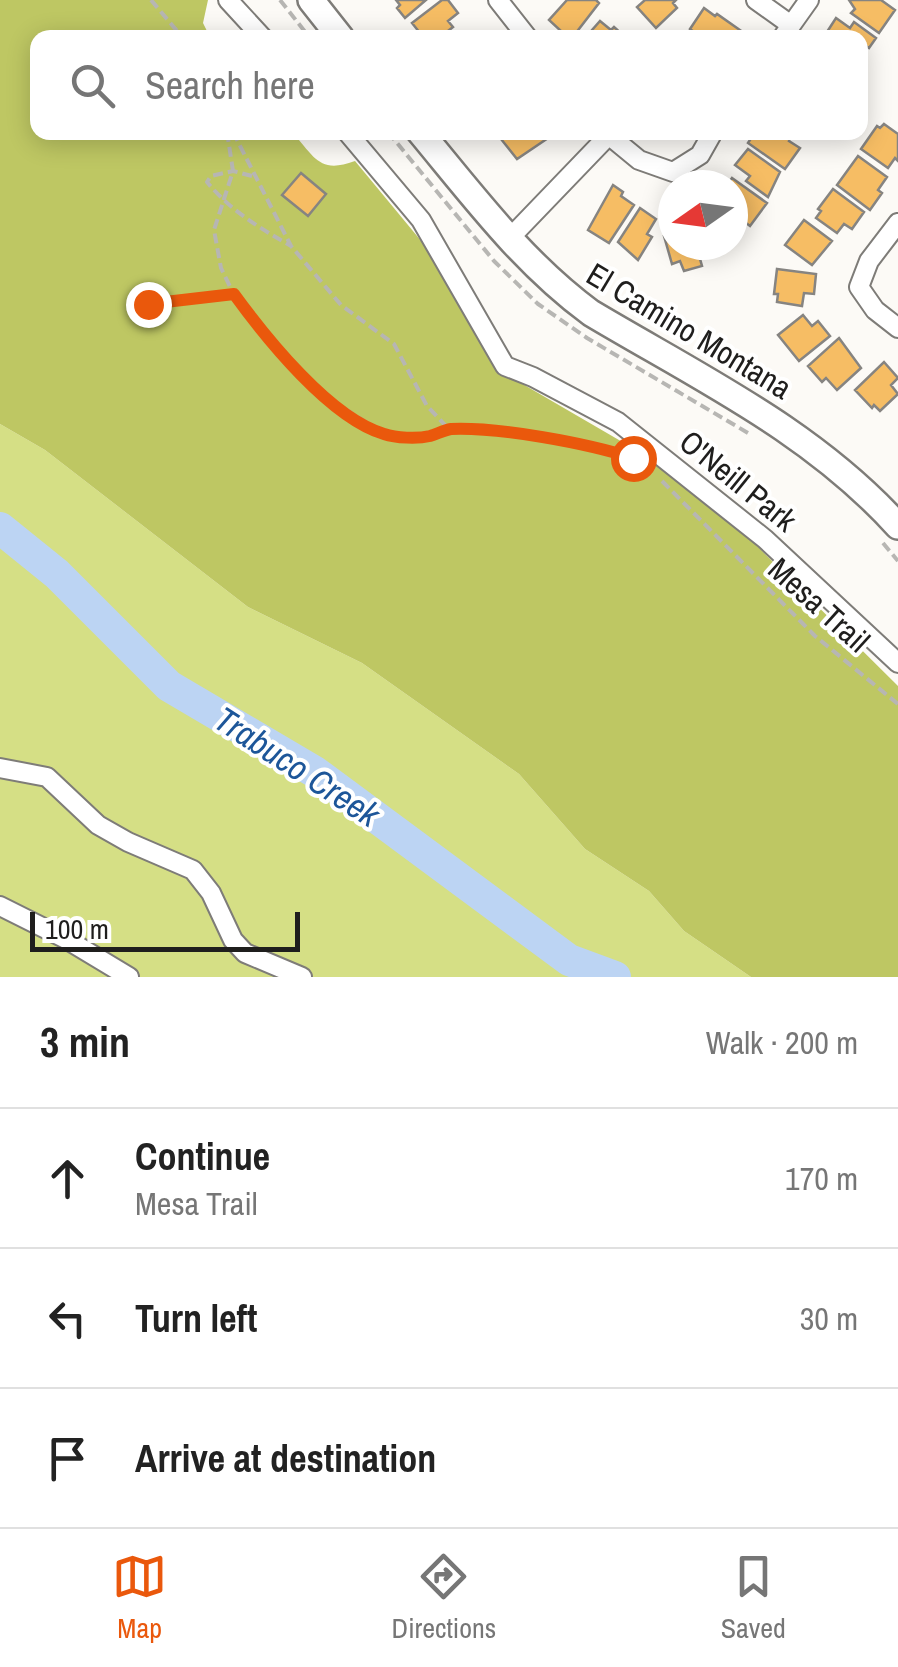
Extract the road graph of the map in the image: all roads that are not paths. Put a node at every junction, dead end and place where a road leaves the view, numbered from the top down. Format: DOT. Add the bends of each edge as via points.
graph roads {
  1 [pos="228,0"];
  2 [pos="311,0"];
  3 [pos="498,0"];
  4 [pos="756,0"];
  5 [pos="809,0"];
  6 [pos="256,30"];
  7 [pos="335,30"];
  8 [pos="522,30"];
  9 [pos="786,30"];
  10 [pos="788,30"];
  11 [pos="354,140"];
  12 [pos="427,140"];
  13 [pos="601,140"];
  14 [pos="615,140"];
  15 [pos="708,140"];
  16 [pos="898,223"];
  17 [pos="508,240"];
  18 [pos="898,328"];
  19 [pos="898,526"];
  20 [pos="898,663"];
  21 [pos="0,768"];
  22 [pos="0,906"];
  23 [pos="129,977"];
  24 [pos="302,977"];
  1 -- 6 [label="street"];
  2 -- 7 [label="street"];
  3 -- 8 [label="street"];
  4 -- 9 [label="street"];
  5 -- 10 [label="street"];
  11 -- 20 [label="street, O'Neill Park" via="421,220 504,366 618,422 766,539"];
  12 -- 17 [label="street, El Camino Montana"];
  13 -- 17 [label="street"];
  14 -- 15 [label="street" via="640,160 672,172 700,155"];
  16 -- 18 [label="street" via="858,287"];
  17 -- 19 [label="street, El Camino Montana" via="591,313 798,435"];
  21 -- 24 [label="street" via="47,777 98,825 194,870 245,952"];
  22 -- 23 [label="street"];
}
